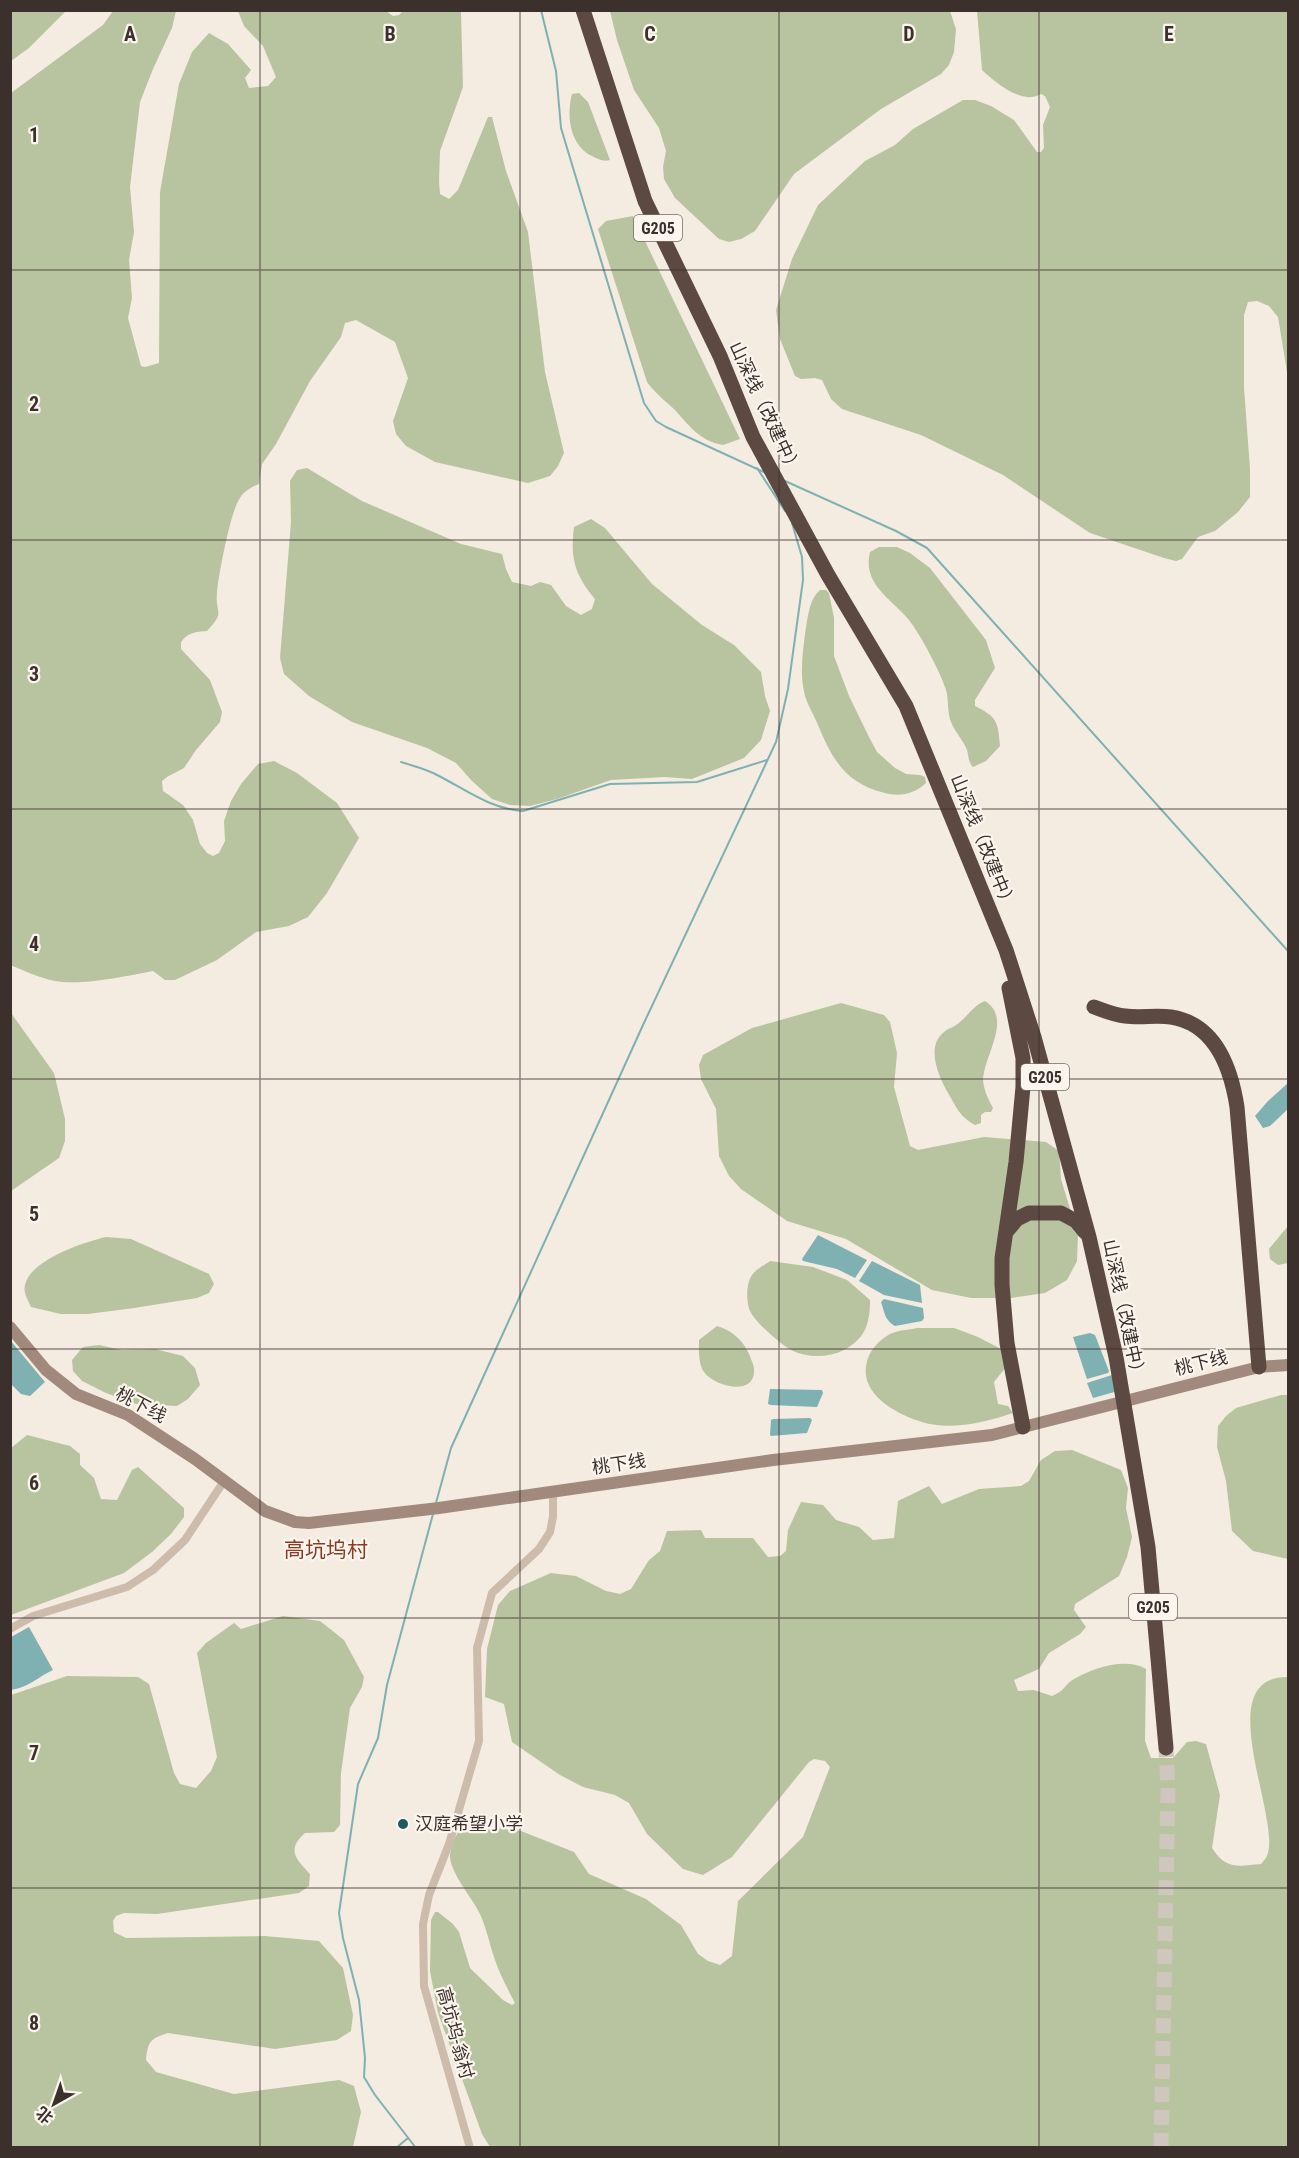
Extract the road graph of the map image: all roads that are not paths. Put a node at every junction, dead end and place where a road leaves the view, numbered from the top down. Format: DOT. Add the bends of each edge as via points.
graph roads {
  1 [pos="583,10"];
  2 [pos="979,883"];
  3 [pos="1094,1007"];
  4 [pos="1007,1231"];
  5 [pos="1089,1237"];
  6 [pos="10,1327"];
  7 [pos="1288,1365"];
  8 [pos="1259,1367"];
  9 [pos="1023,1427"];
  10 [pos="224,1481"];
  11 [pos="553,1491"];
  12 [pos="10,1629"];
  13 [pos="1166,1748"];
  14 [pos="470,2148"];
  1 -- 2 [label="highway, 山深线（改建中） / G205" via="645,201 720,356 753,437 828,575 906,706"];
  2 -- 4 [label="highway" via="1010,991 1023,1058 1022,1116"];
  2 -- 5 [label="highway, 山深线（改建中） / G205" via="1034,1037"];
  3 -- 8 [label="highway" via="1123,1016 1173,1017 1212,1040 1223,1056 1233,1081 1237,1107"];
  4 -- 5 [label="highway" via="1029,1213 1060,1213 1076,1221"];
  4 -- 9 [label="highway" via="1002,1285 1007,1343"];
  5 -- 13 [label="highway, 山深线（改建中） / G205" via="1116,1357 1148,1547"];
  6 -- 10 [label="main road, 桃下线" via="46,1370 76,1394 128,1416"];
  7 -- 8 [label="main road, 桃下线"];
  8 -- 9 [label="main road, 桃下线"];
  9 -- 11 [label="main road, 桃下线" via="992,1435"];
  10 -- 11 [label="main road, 桃下线" via="265,1511 309,1523"];
  10 -- 12 [label="street" via="185,1540 153,1570 127,1587 33,1616"];
  11 -- 14 [label="street, 高坑坞-翁村" via="550,1532 539,1549 492,1593 477,1648 479,1741 423,1924 424,1986"];
}
